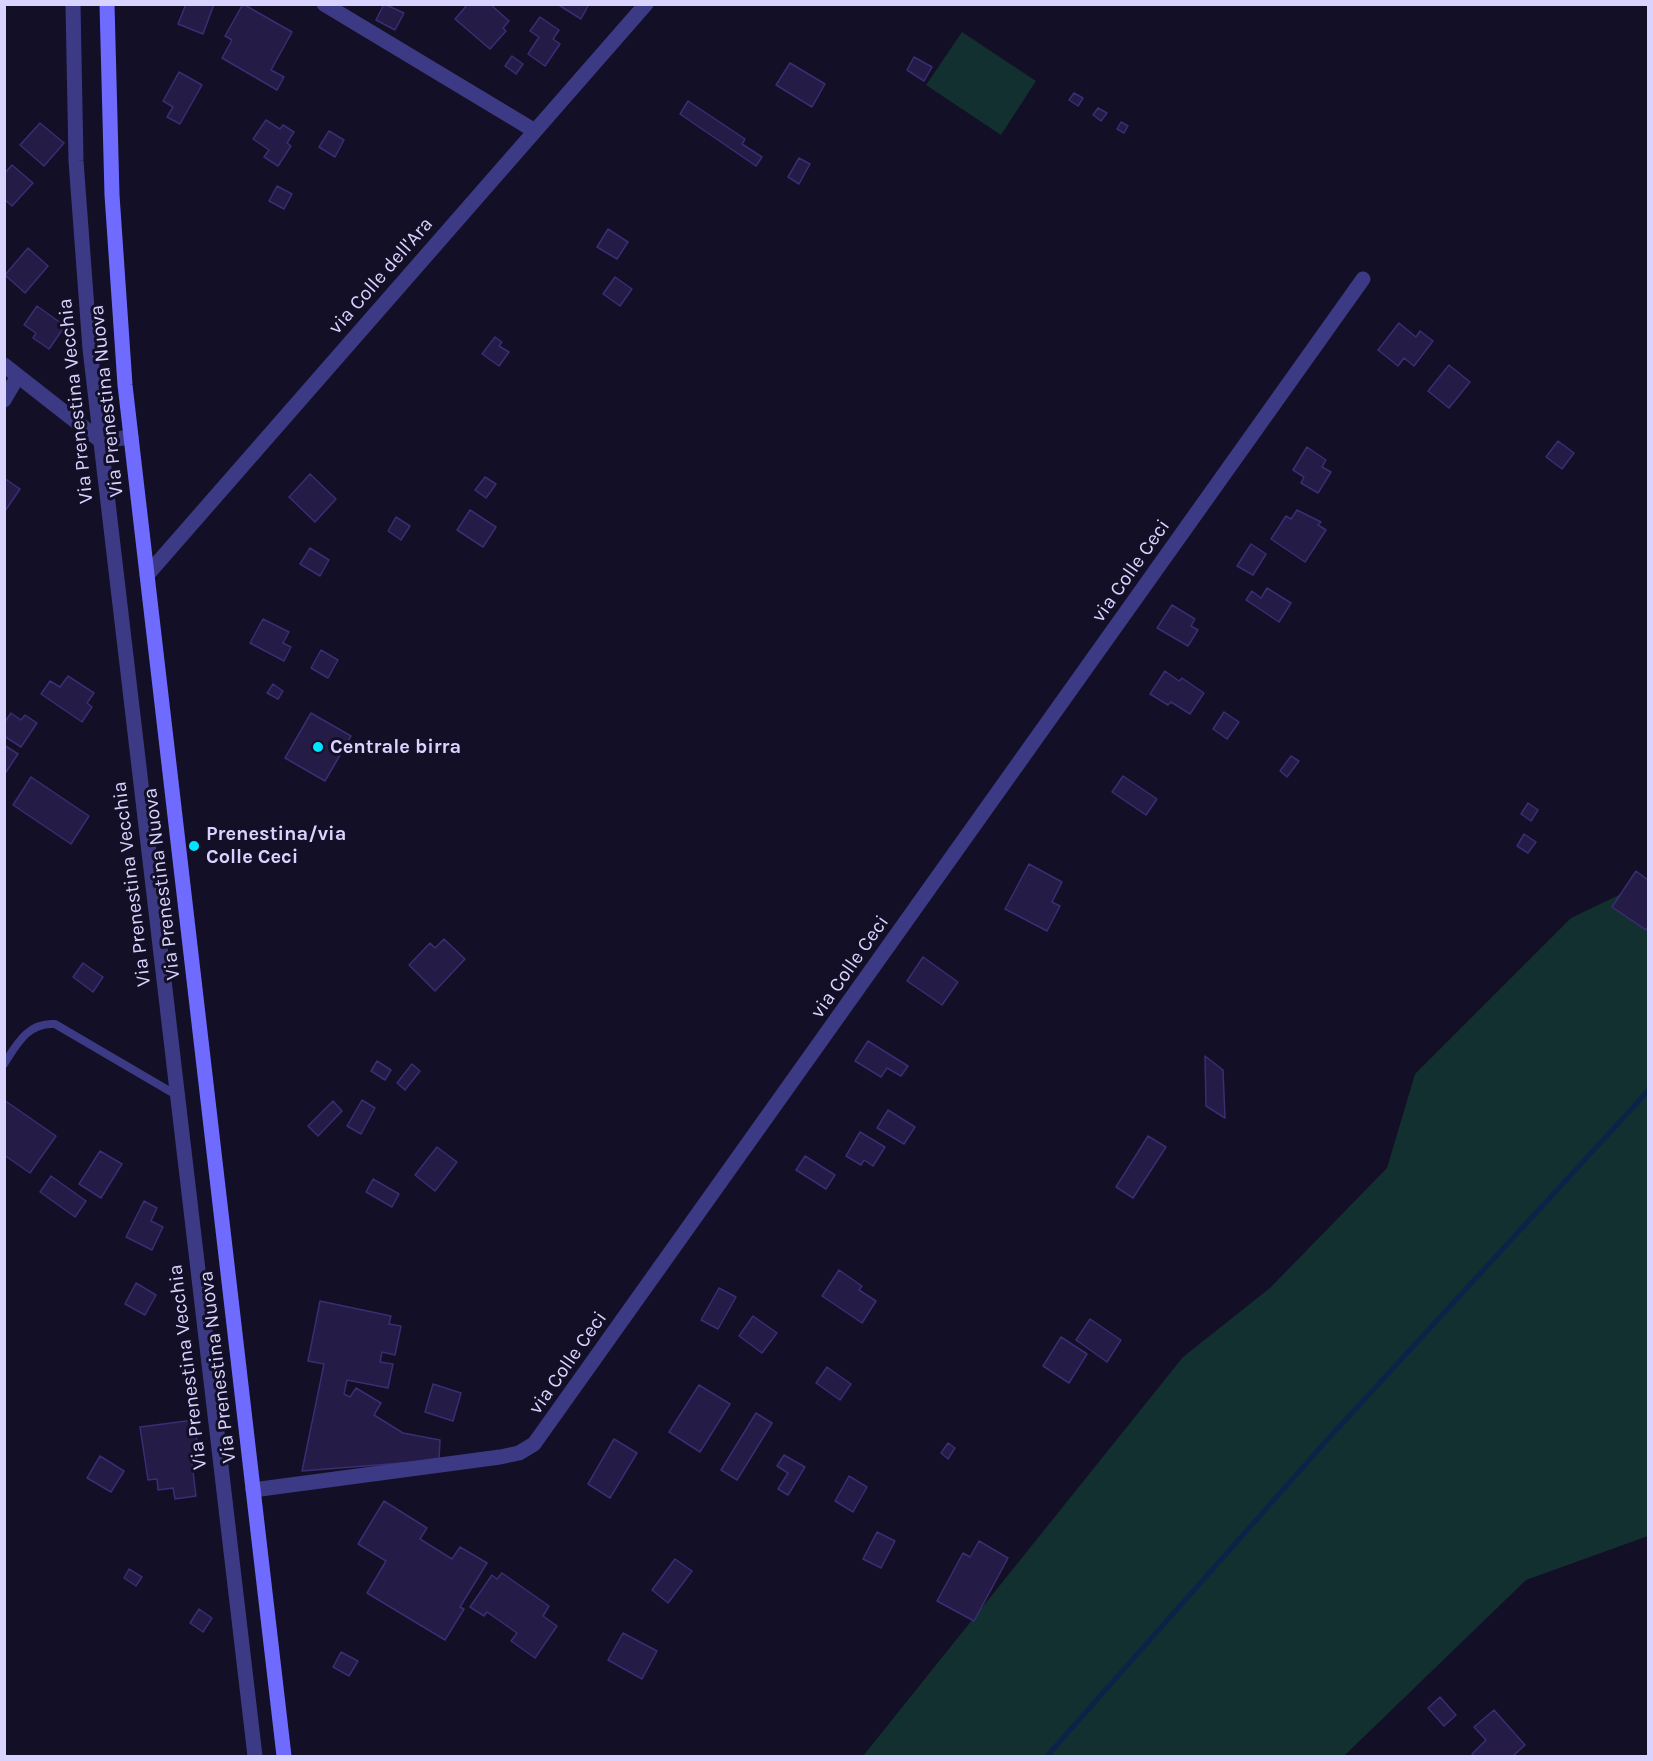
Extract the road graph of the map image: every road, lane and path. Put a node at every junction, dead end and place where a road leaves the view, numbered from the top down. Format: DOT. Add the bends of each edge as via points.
graph roads {
  1 [pos="73,4"];
  2 [pos="107,4"];
  3 [pos="324,4"];
  4 [pos="646,4"];
  5 [pos="535,131"];
  6 [pos="1364,279"];
  7 [pos="4,365"];
  8 [pos="18,376"];
  9 [pos="4,400"];
  10 [pos="131,437"];
  11 [pos="101,441"];
  12 [pos="147,575"];
  13 [pos="4,1064"];
  14 [pos="178,1096"];
  15 [pos="253,1490"];
  16 [pos="255,1756"];
  17 [pos="284,1756"];
  1 -- 11 [label="street, Via Prenestina Vecchia" via="81,254"];
  2 -- 10 [label="main road, Via Prenestina Nuova" via="115,242"];
  3 -- 5 [label="street"];
  4 -- 5 [label="street, via Colle dell'Ara"];
  5 -- 12 [label="street, via Colle dell'Ara"];
  6 -- 15 [label="street, via Colle Ceci" via="538,1440 528,1449 510,1455"];
  7 -- 8 [label="street"];
  8 -- 9 [label="street"];
  8 -- 11 [label="street"];
  10 -- 11 [label="street"];
  10 -- 12 [label="main road, Via Prenestina Nuova"];
  11 -- 14 [label="street, Via Prenestina Vecchia"];
  12 -- 15 [label="main road, Via Prenestina Nuova"];
  13 -- 14 [label="lane" via="27,1032 55,1024"];
  14 -- 16 [label="street, Via Prenestina Vecchia"];
  15 -- 17 [label="main road, Via Prenestina Nuova"];
}
